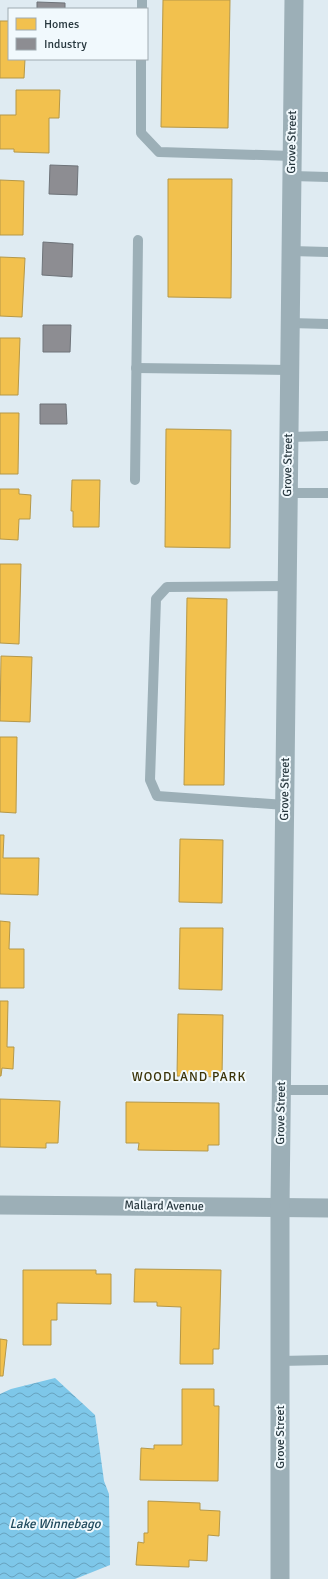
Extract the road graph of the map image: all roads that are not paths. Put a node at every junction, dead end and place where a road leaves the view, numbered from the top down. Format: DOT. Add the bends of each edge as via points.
graph roads {
  1 [pos="294,0"];
  2 [pos="142,60"];
  3 [pos="292,156"];
  4 [pos="292,176"];
  5 [pos="328,177"];
  6 [pos="138,240"];
  7 [pos="291,251"];
  8 [pos="328,252"];
  9 [pos="290,323"];
  10 [pos="328,324"];
  11 [pos="136,368"];
  12 [pos="290,370"];
  13 [pos="328,436"];
  14 [pos="289,437"];
  15 [pos="135,480"];
  16 [pos="288,493"];
  17 [pos="328,493"];
  18 [pos="287,586"];
  19 [pos="284,805"];
  20 [pos="281,1090"];
  21 [pos="328,1090"];
  22 [pos="0,1205"];
  23 [pos="280,1208"];
  24 [pos="328,1208"];
  25 [pos="328,1360"];
  26 [pos="280,1361"];
  27 [pos="280,1579"];
  1 -- 3 [label="street, Grove Street"];
  2 -- 3 [label="lane" via="141,133 159,152"];
  3 -- 4 [label="street, Grove Street"];
  4 -- 5 [label="lane"];
  4 -- 7 [label="street, Grove Street"];
  6 -- 11 [label="lane"];
  7 -- 8 [label="lane"];
  7 -- 9 [label="street, Grove Street"];
  9 -- 10 [label="lane"];
  9 -- 12 [label="street, Grove Street"];
  11 -- 12 [label="lane"];
  11 -- 15 [label="lane"];
  12 -- 14 [label="street, Grove Street"];
  13 -- 14 [label="lane"];
  14 -- 16 [label="street, Grove Street"];
  16 -- 17 [label="lane"];
  16 -- 18 [label="street, Grove Street"];
  18 -- 19 [label="street, Grove Street"];
  18 -- 19 [label="lane" via="167,587 156,599 150,780 156,796"];
  19 -- 20 [label="street, Grove Street"];
  20 -- 21 [label="lane"];
  20 -- 23 [label="street, Grove Street"];
  22 -- 23 [label="street, Mallard Avenue"];
  23 -- 24 [label="street, Mallard Avenue"];
  23 -- 26 [label="street, Grove Street"];
  25 -- 26 [label="lane"];
  26 -- 27 [label="street, Grove Street"];
}
